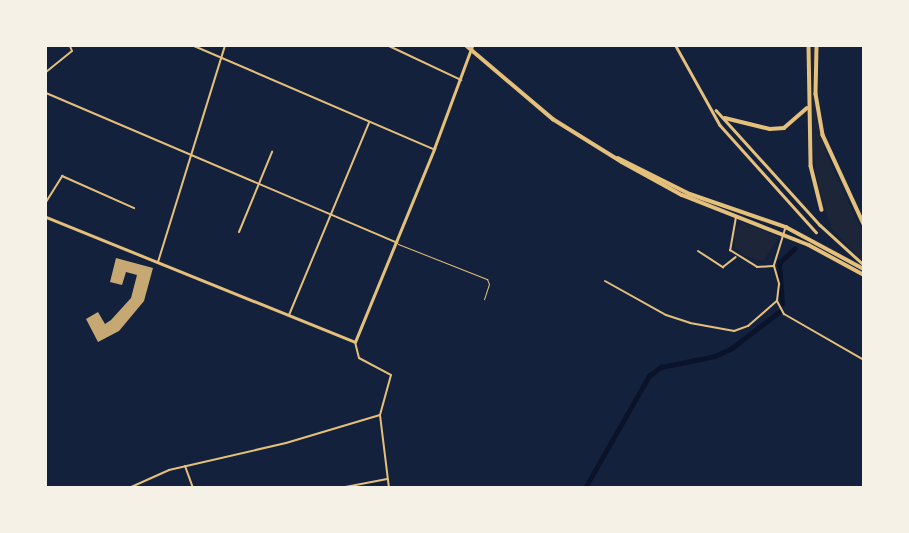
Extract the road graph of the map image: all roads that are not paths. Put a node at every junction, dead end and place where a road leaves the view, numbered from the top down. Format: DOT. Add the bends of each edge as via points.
graph roads {
  1 [pos="70,46"];
  2 [pos="194,46"];
  3 [pos="225,46"];
  4 [pos="389,46"];
  5 [pos="676,46"];
  6 [pos="809,46"];
  7 [pos="817,46"];
  8 [pos="470,47"];
  9 [pos="222,57"];
  10 [pos="46,72"];
  11 [pos="461,80"];
  12 [pos="46,93"];
  13 [pos="809,107"];
  14 [pos="713,108"];
  15 [pos="725,118"];
  16 [pos="370,122"];
  17 [pos="435,149"];
  18 [pos="272,152"];
  19 [pos="192,156"];
  20 [pos="616,157"];
  21 [pos="260,184"];
  22 [pos="46,202"];
  23 [pos="134,208"];
  24 [pos="822,210"];
  25 [pos="331,215"];
  26 [pos="736,216"];
  27 [pos="46,217"];
  28 [pos="863,224"];
  29 [pos="786,227"];
  30 [pos="239,232"];
  31 [pos="816,232"];
  32 [pos="784,234"];
  33 [pos="397,243"];
  34 [pos="698,251"];
  35 [pos="737,257"];
  36 [pos="158,263"];
  37 [pos="774,266"];
  38 [pos="863,267"];
  39 [pos="863,275"];
  40 [pos="605,281"];
  41 [pos="484,299"];
  42 [pos="777,301"];
  43 [pos="289,316"];
  44 [pos="355,342"];
  45 [pos="863,359"];
  46 [pos="380,415"];
  47 [pos="185,465"];
  48 [pos="389,479"];
  49 [pos="129,488"];
  50 [pos="193,488"];
  51 [pos="340,488"];
  52 [pos="389,488"];
  1 -- 10 [label="street" via="72,51"];
  2 -- 9 [label="street"];
  3 -- 9 [label="street"];
  4 -- 11 [label="street"];
  5 -- 14 [label="street"];
  6 -- 13 [label="main road"];
  7 -- 28 [label="main road" via="823,135"];
  8 -- 11 [label="street"];
  8 -- 20 [label="main road" via="553,119"];
  9 -- 16 [label="street"];
  9 -- 19 [label="street"];
  11 -- 17 [label="street"];
  12 -- 19 [label="street"];
  13 -- 15 [label="main road" via="784,128"];
  13 -- 24 [label="main road" via="811,166"];
  14 -- 15 [label="street"];
  14 -- 31 [label="street" via="720,125"];
  15 -- 38 [label="street"];
  16 -- 17 [label="street"];
  16 -- 25 [label="street"];
  17 -- 33 [label="street"];
  18 -- 21 [label="street"];
  19 -- 21 [label="street"];
  19 -- 36 [label="street"];
  20 -- 26 [label="main road" via="664,186"];
  20 -- 29 [label="main road" via="690,194"];
  21 -- 25 [label="street"];
  21 -- 30 [label="street"];
  22 -- 23 [label="street" via="62,176"];
  25 -- 33 [label="street"];
  25 -- 43 [label="street"];
  26 -- 32 [label="main road"];
  26 -- 35 [label="street" via="730,250"];
  27 -- 36 [label="street"];
  29 -- 32 [label="street"];
  29 -- 38 [label="main road"];
  32 -- 37 [label="street"];
  32 -- 39 [label="main road"];
  33 -- 41 [label="lane" via="487,279"];
  33 -- 44 [label="street"];
  34 -- 35 [label="street" via="723,267"];
  35 -- 37 [label="street" via="757,267"];
  36 -- 43 [label="street"];
  37 -- 42 [label="street"];
  40 -- 42 [label="street" via="666,314 734,331 748,326"];
  42 -- 45 [label="street" via="784,314"];
  43 -- 44 [label="street"];
  44 -- 46 [label="street" via="359,358 391,375"];
  46 -- 47 [label="street" via="286,443"];
  46 -- 48 [label="street"];
  47 -- 49 [label="street"];
  47 -- 50 [label="street"];
  48 -- 51 [label="street"];
  48 -- 52 [label="street"];
}
